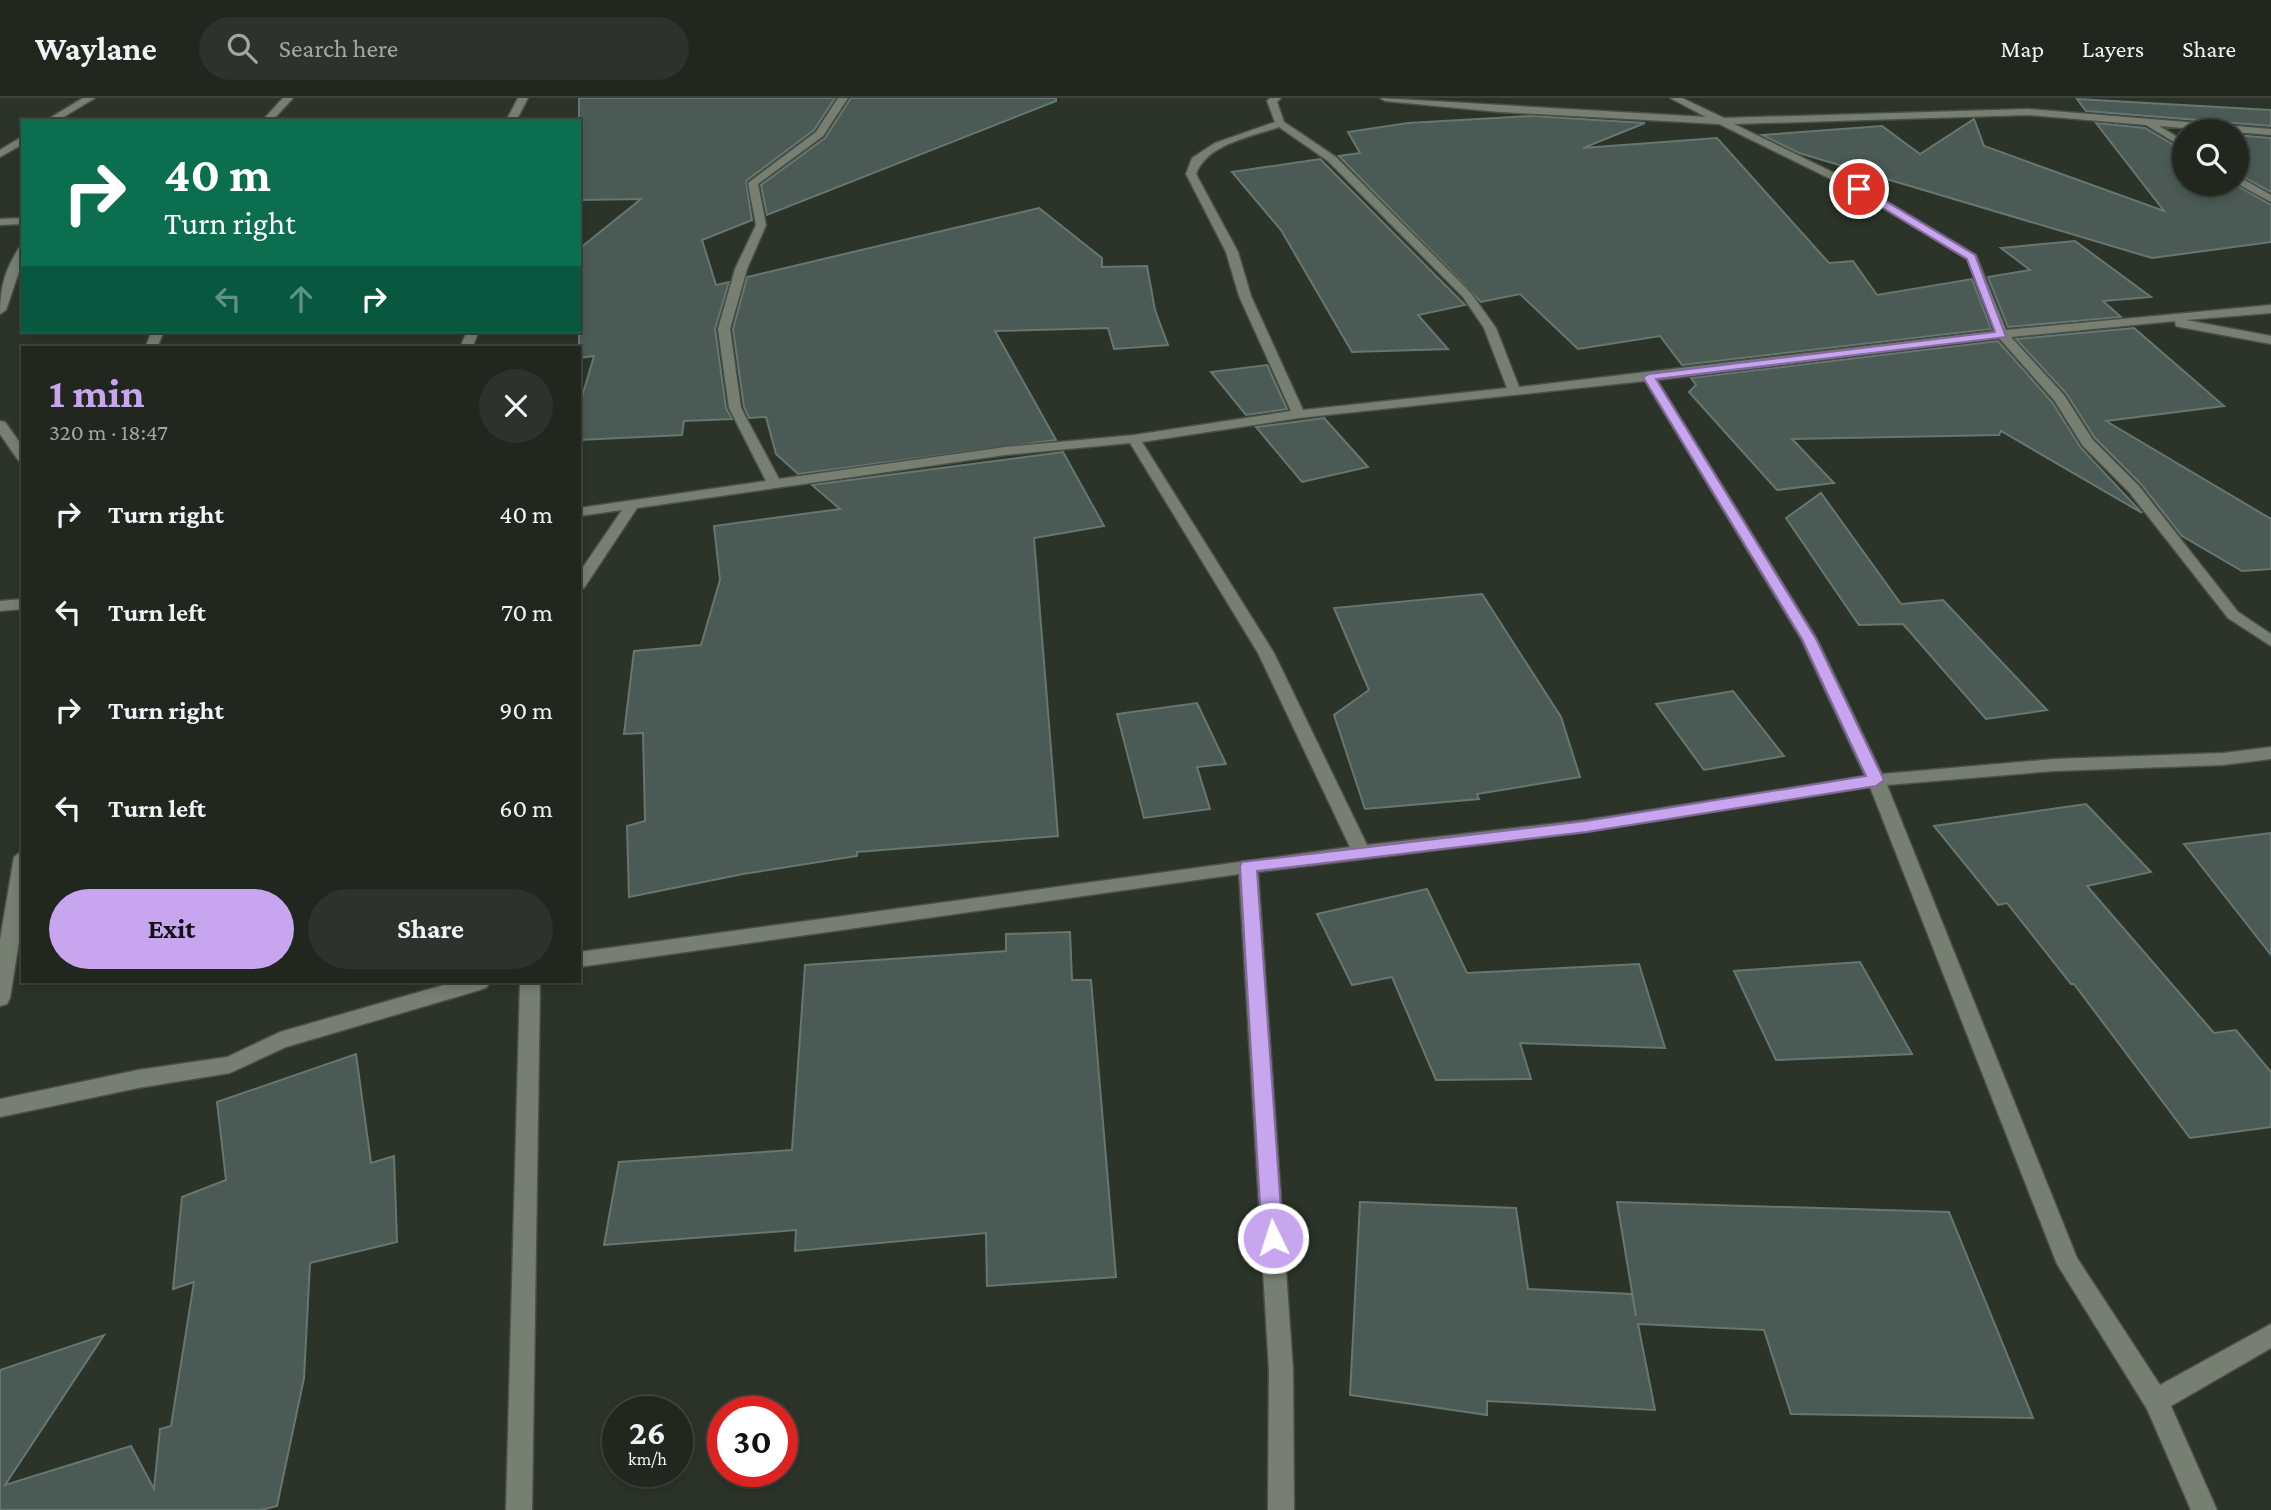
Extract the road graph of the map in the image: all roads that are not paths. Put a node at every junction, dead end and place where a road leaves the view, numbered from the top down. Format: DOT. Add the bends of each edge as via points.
graph roads {
  1 [pos="90,98"];
  2 [pos="288,98"];
  3 [pos="523,98"];
  4 [pos="843,98"];
  5 [pos="1276,98"];
  6 [pos="1385,98"];
  7 [pos="1675,98"];
  8 [pos="53,119"];
  9 [pos="269,119"];
  10 [pos="512,119"];
  11 [pos="1724,121"];
  12 [pos="1280,123"];
  13 [pos="2149,123"];
  14 [pos="2271,132"];
  15 [pos="2172,137"];
  16 [pos="21,140"];
  17 [pos="0,154"];
  18 [pos="2249,186"];
  19 [pos="2271,199"];
  20 [pos="21,221"];
  21 [pos="0,222"];
  22 [pos="21,253"];
  23 [pos="0,310"];
  24 [pos="2271,310"];
  25 [pos="2160,320"];
  26 [pos="2002,334"];
  27 [pos="2271,340"];
  28 [pos="1649,377"];
  29 [pos="1514,391"];
  30 [pos="1299,414"];
  31 [pos="0,425"];
  32 [pos="1134,439"];
  33 [pos="21,454"];
  34 [pos="774,483"];
  35 [pos="633,504"];
  36 [pos="581,512"];
  37 [pos="581,582"];
  38 [pos="21,604"];
  39 [pos="0,606"];
  40 [pos="2271,641"];
  41 [pos="2271,752"];
  42 [pos="1876,780"];
  43 [pos="1362,853"];
  44 [pos="1248,866"];
  45 [pos="21,869"];
  46 [pos="581,960"];
  47 [pos="477,983"];
  48 [pos="530,983"];
  49 [pos="0,998"];
  50 [pos="0,1108"];
  51 [pos="2271,1335"];
  52 [pos="2156,1401"];
  53 [pos="519,1510"];
  54 [pos="1281,1510"];
  55 [pos="2204,1510"];
  1 -- 8 [label="street"];
  2 -- 9 [label="street"];
  3 -- 10 [label="street"];
  4 -- 34 [label="street" via="820,134 754,183 761,225 741,269 724,329 735,408"];
  5 -- 12 [label="street" via="1272,101"];
  6 -- 11 [label="street"];
  7 -- 11 [label="street"];
  11 -- 13 [label="street" via="2028,112"];
  11 -- 26 [label="street" via="1859,189 1972,257"];
  12 -- 29 [label="street" via="1332,159 1467,295 1490,328"];
  12 -- 30 [label="street" via="1219,145 1196,160 1192,174 1232,252 1245,296"];
  13 -- 14 [label="street"];
  13 -- 15 [label="street"];
  16 -- 17 [label="street"];
  18 -- 19 [label="street"];
  20 -- 21 [label="street"];
  22 -- 23 [label="street"];
  24 -- 25 [label="street"];
  25 -- 26 [label="street"];
  25 -- 27 [label="street"];
  26 -- 28 [label="street"];
  26 -- 40 [label="street" via="2059,398 2088,443 2134,489 2233,615"];
  28 -- 29 [label="street"];
  28 -- 42 [label="street" via="1809,639"];
  29 -- 30 [label="street"];
  30 -- 32 [label="street"];
  31 -- 33 [label="street"];
  32 -- 34 [label="street" via="1005,451"];
  32 -- 43 [label="street" via="1266,653"];
  34 -- 35 [label="street"];
  35 -- 36 [label="street"];
  35 -- 37 [label="street"];
  38 -- 39 [label="street"];
  41 -- 42 [label="street" via="2223,759 2054,765"];
  42 -- 43 [label="street" via="1586,826"];
  42 -- 52 [label="street" via="2068,1264"];
  43 -- 44 [label="street"];
  44 -- 46 [label="street"];
  44 -- 54 [label="street" via="1281,1370"];
  45 -- 49 [label="street"];
  47 -- 50 [label="street" via="280,1040 230,1065"];
  48 -- 53 [label="street"];
  51 -- 52 [label="street"];
  52 -- 55 [label="street"];
}
